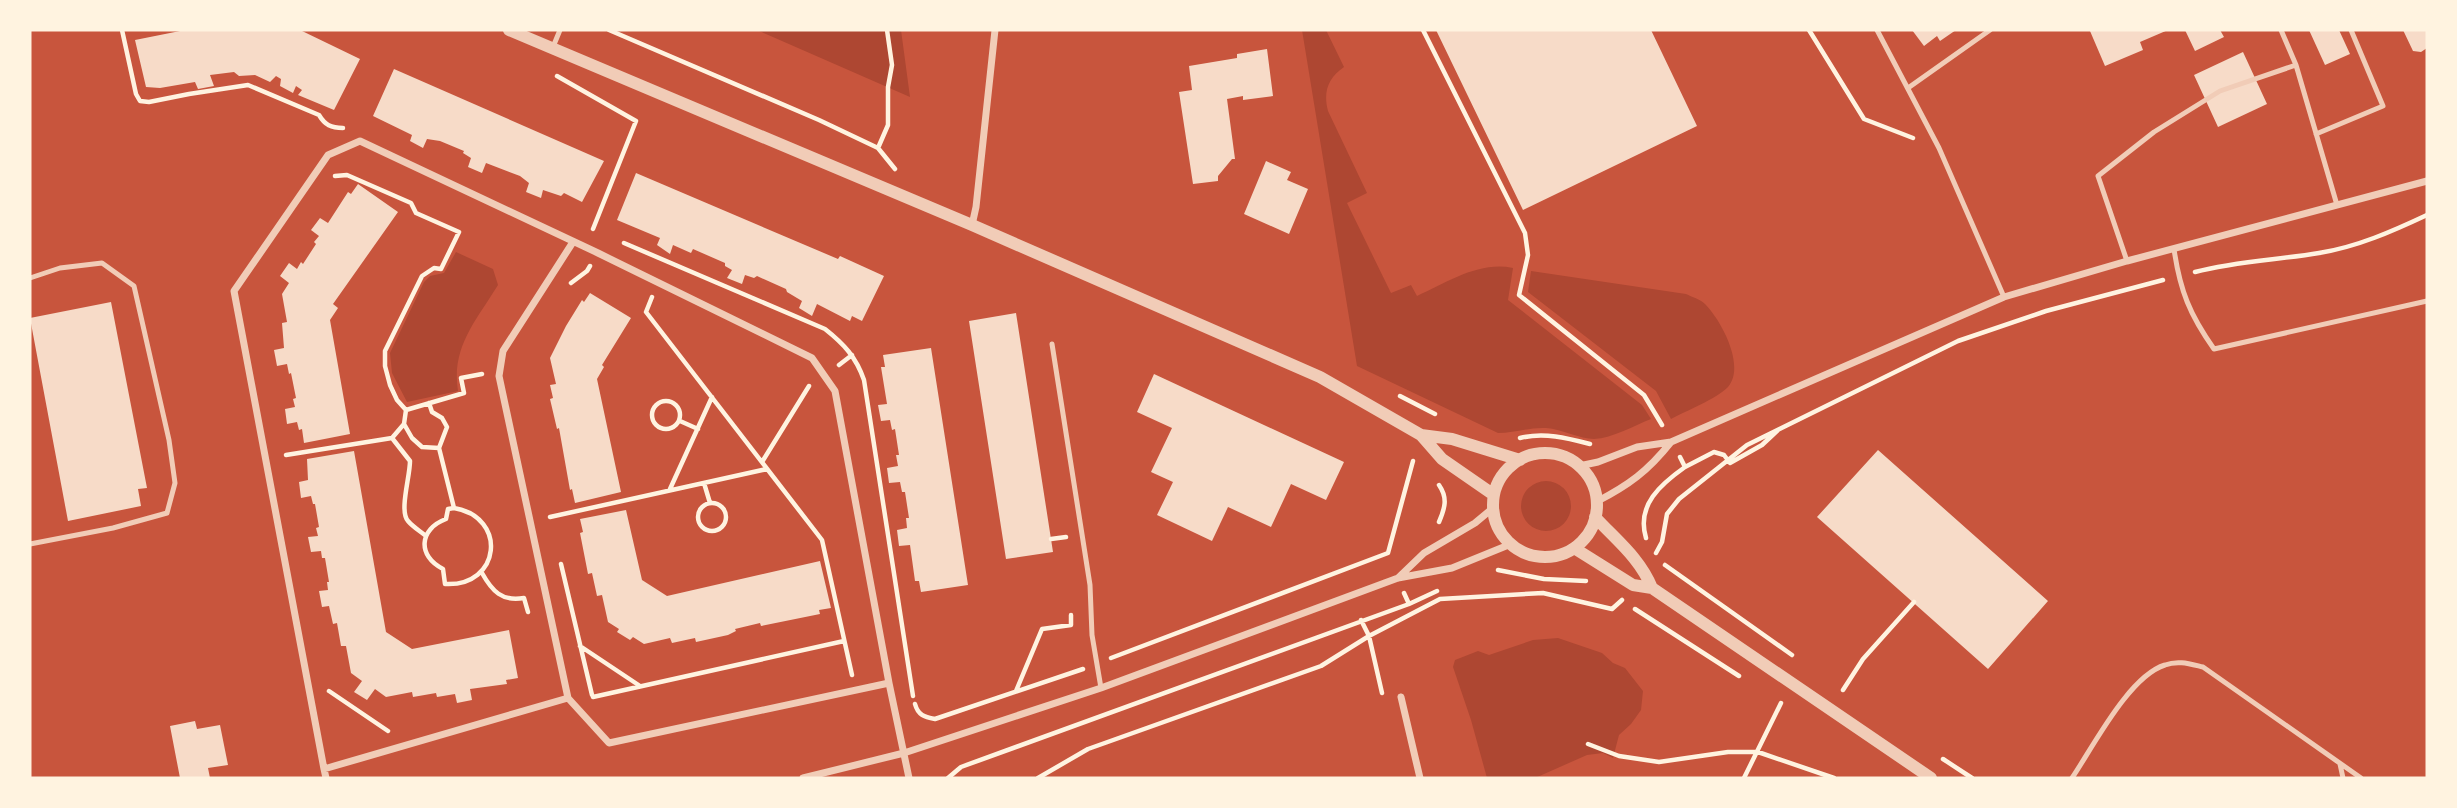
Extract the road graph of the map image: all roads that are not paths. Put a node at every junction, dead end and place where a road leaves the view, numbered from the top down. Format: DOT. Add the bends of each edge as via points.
graph roads {
  1 [pos="509,30"];
  2 [pos="560,30"];
  3 [pos="995,30"];
  4 [pos="1878,30"];
  5 [pos="1990,30"];
  6 [pos="2281,30"];
  7 [pos="2351,30"];
  8 [pos="553,47"];
  9 [pos="2296,65"];
  10 [pos="1908,88"];
  11 [pos="2316,134"];
  12 [pos="2427,181"];
  13 [pos="2337,205"];
  14 [pos="972,225"];
  15 [pos="573,242"];
  16 [pos="2174,249"];
  17 [pos="2127,261"];
  18 [pos="30,278"];
  19 [pos="2004,297"];
  20 [pos="2427,301"];
  21 [pos="1052,344"];
  22 [pos="1421,435"];
  23 [pos="1671,442"];
  24 [pos="1520,460"];
  25 [pos="1579,466"];
  26 [pos="1493,502"];
  27 [pos="1597,502"];
  28 [pos="1595,517"];
  29 [pos="30,544"];
  30 [pos="1511,544"];
  31 [pos="1574,548"];
  32 [pos="1398,578"];
  33 [pos="1652,587"];
  34 [pos="889,682"];
  35 [pos="1101,688"];
  36 [pos="1401,697"];
  37 [pos="568,698"];
  38 [pos="904,752"];
  39 [pos="2340,764"];
  40 [pos="324,769"];
  41 [pos="326,778"];
  42 [pos="803,778"];
  43 [pos="909,778"];
  44 [pos="1420,778"];
  45 [pos="1931,778"];
  46 [pos="2072,778"];
  47 [pos="2343,778"];
  48 [pos="2361,778"];
  1 -- 8 [label="street"];
  2 -- 8 [label="lane"];
  3 -- 14 [label="street"];
  4 -- 10 [label="lane"];
  5 -- 10 [label="lane"];
  6 -- 9 [label="lane"];
  7 -- 11 [label="lane" via="2383,106"];
  8 -- 14 [label="street"];
  9 -- 11 [label="lane"];
  9 -- 17 [label="lane" via="2220,91 2154,132 2098,176"];
  10 -- 19 [label="lane"];
  11 -- 13 [label="lane"];
  12 -- 13 [label="street"];
  13 -- 16 [label="street"];
  14 -- 22 [label="street" via="1320,377"];
  15 -- 34 [label="street" via="812,358 835,391"];
  15 -- 37 [label="street" via="503,351 499,376"];
  15 -- 40 [label="street" via="360,141 328,155 234,291"];
  16 -- 17 [label="street"];
  16 -- 20 [label="lane" via="2194,320 2214,349"];
  17 -- 19 [label="street"];
  18 -- 29 [label="lane" via="60,268 102,263 134,286 175,483 167,513"];
  19 -- 23 [label="street"];
  21 -- 35 [label="lane" via="1090,585"];
  22 -- 24 [label="street" via="1452,439"];
  22 -- 26 [label="street" via="1441,460"];
  23 -- 25 [label="street" via="1636,447"];
  23 -- 27 [label="street" via="1652,467"];
  24 -- 25 [label="street" via="1550,454"];
  24 -- 26 [label="street" via="1503,474"];
  25 -- 27 [label="street"];
  26 -- 30 [label="street" via="1500,532"];
  26 -- 32 [label="street" via="1475,523 1424,553"];
  27 -- 28 [label="street"];
  28 -- 31 [label="street"];
  28 -- 33 [label="street" via="1645,569"];
  30 -- 31 [label="street" via="1527,554 1547,557"];
  30 -- 32 [label="street" via="1452,568"];
  31 -- 33 [label="street" via="1633,585"];
  32 -- 35 [label="street"];
  33 -- 45 [label="street"];
  34 -- 37 [label="street" via="609,743"];
  34 -- 38 [label="street"];
  35 -- 38 [label="street"];
  36 -- 44 [label="street"];
  37 -- 40 [label="street"];
  38 -- 42 [label="street"];
  38 -- 43 [label="street"];
  39 -- 46 [label="lane" via="2203,667 2182,662 2151,671 2132,688"];
  39 -- 47 [label="lane"];
  39 -- 48 [label="lane"];
  40 -- 41 [label="street"];
}
